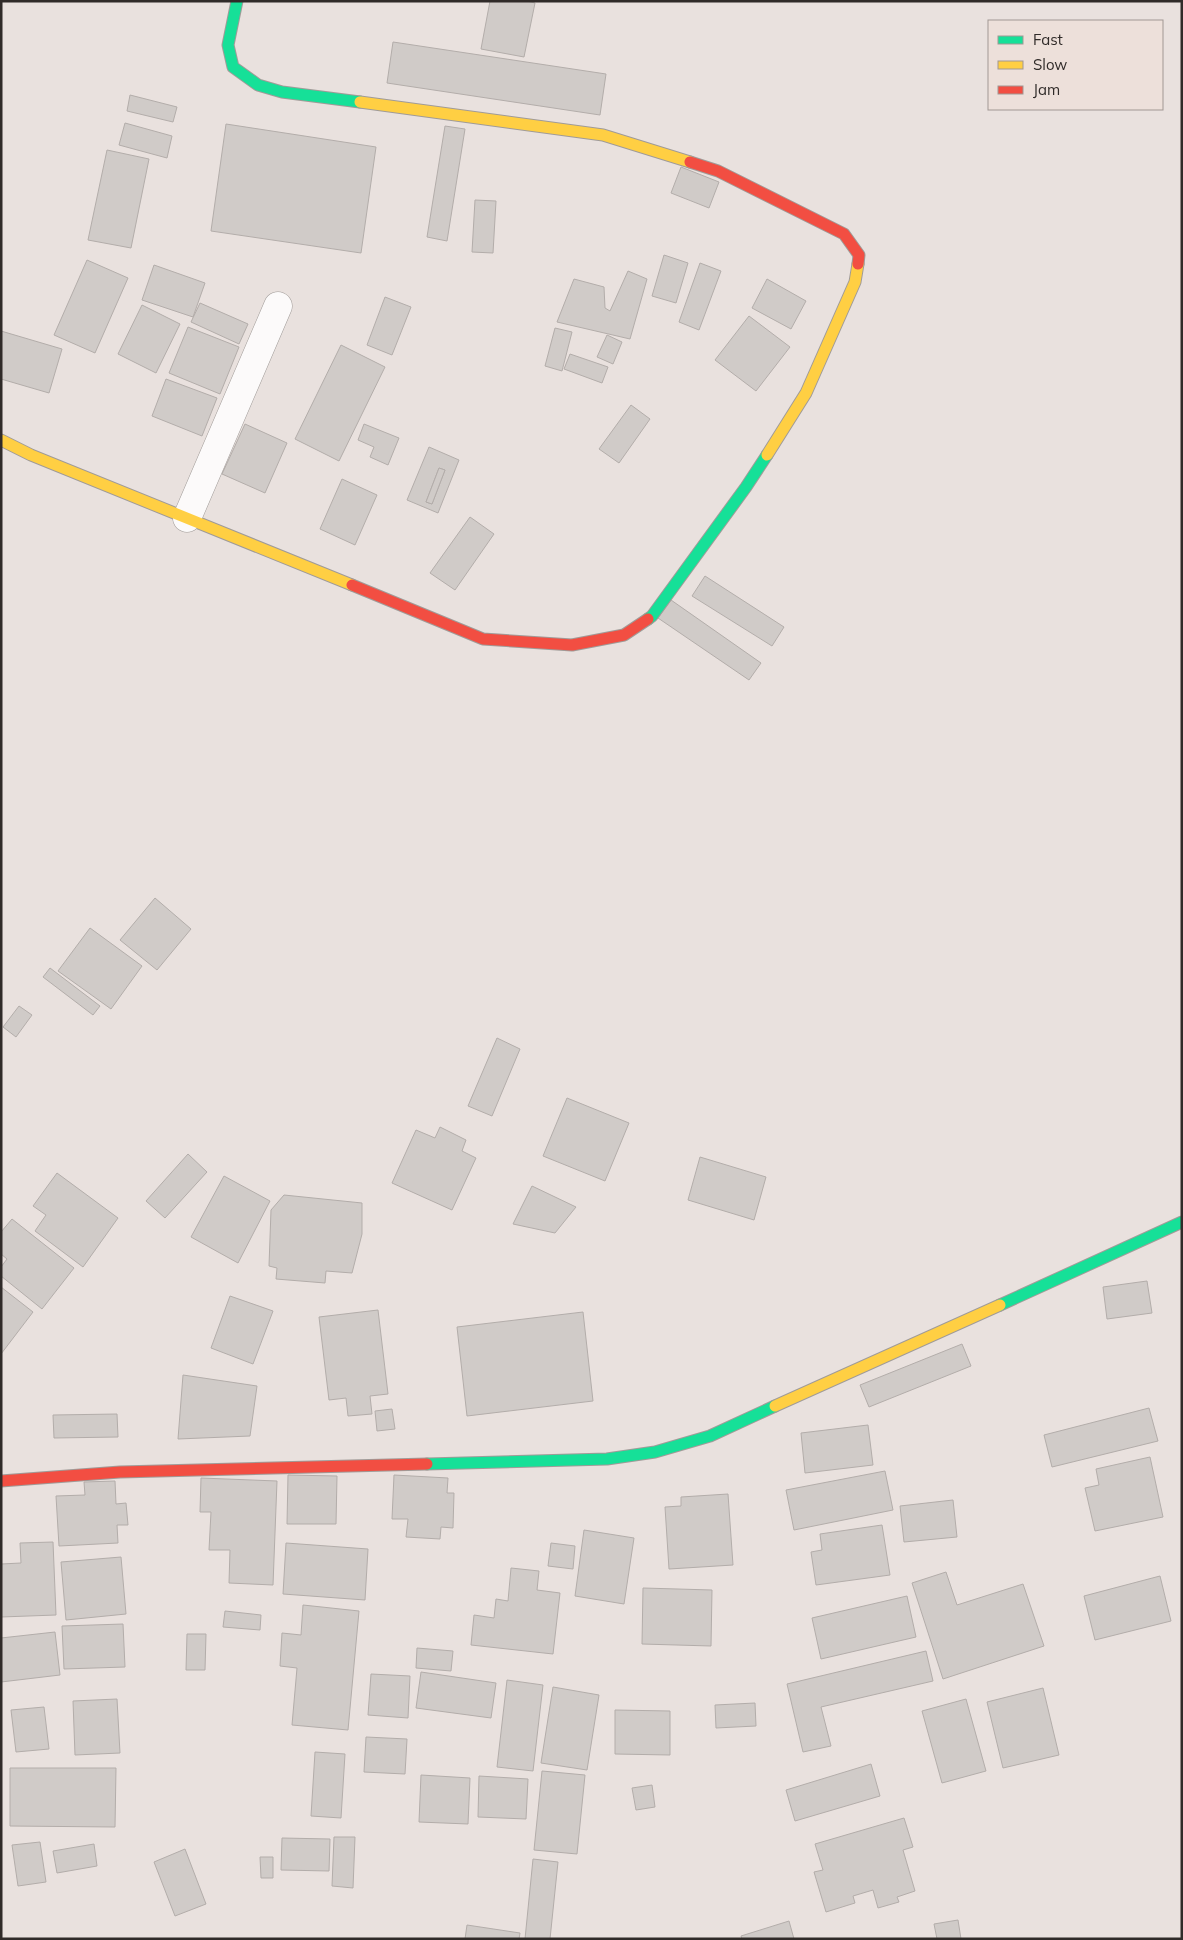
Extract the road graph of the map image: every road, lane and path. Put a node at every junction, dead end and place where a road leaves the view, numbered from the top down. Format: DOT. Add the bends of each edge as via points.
graph roads {
  1 [pos="237,1"];
  2 [pos="278,306"];
  3 [pos="1,440"];
  4 [pos="188,518"];
  5 [pos="1182,1222"];
  6 [pos="1,1481"];
  1 -- 4 [label="street" via="228,45 233,67 258,85 282,92 603,135 718,170 844,234 859,255 855,282 806,393 746,486 652,616 624,635 572,645 483,640"];
  2 -- 4 [label="street"];
  3 -- 4 [label="street"];
  5 -- 6 [label="street" via="710,1436 655,1452 607,1459 130,1472"];
}
